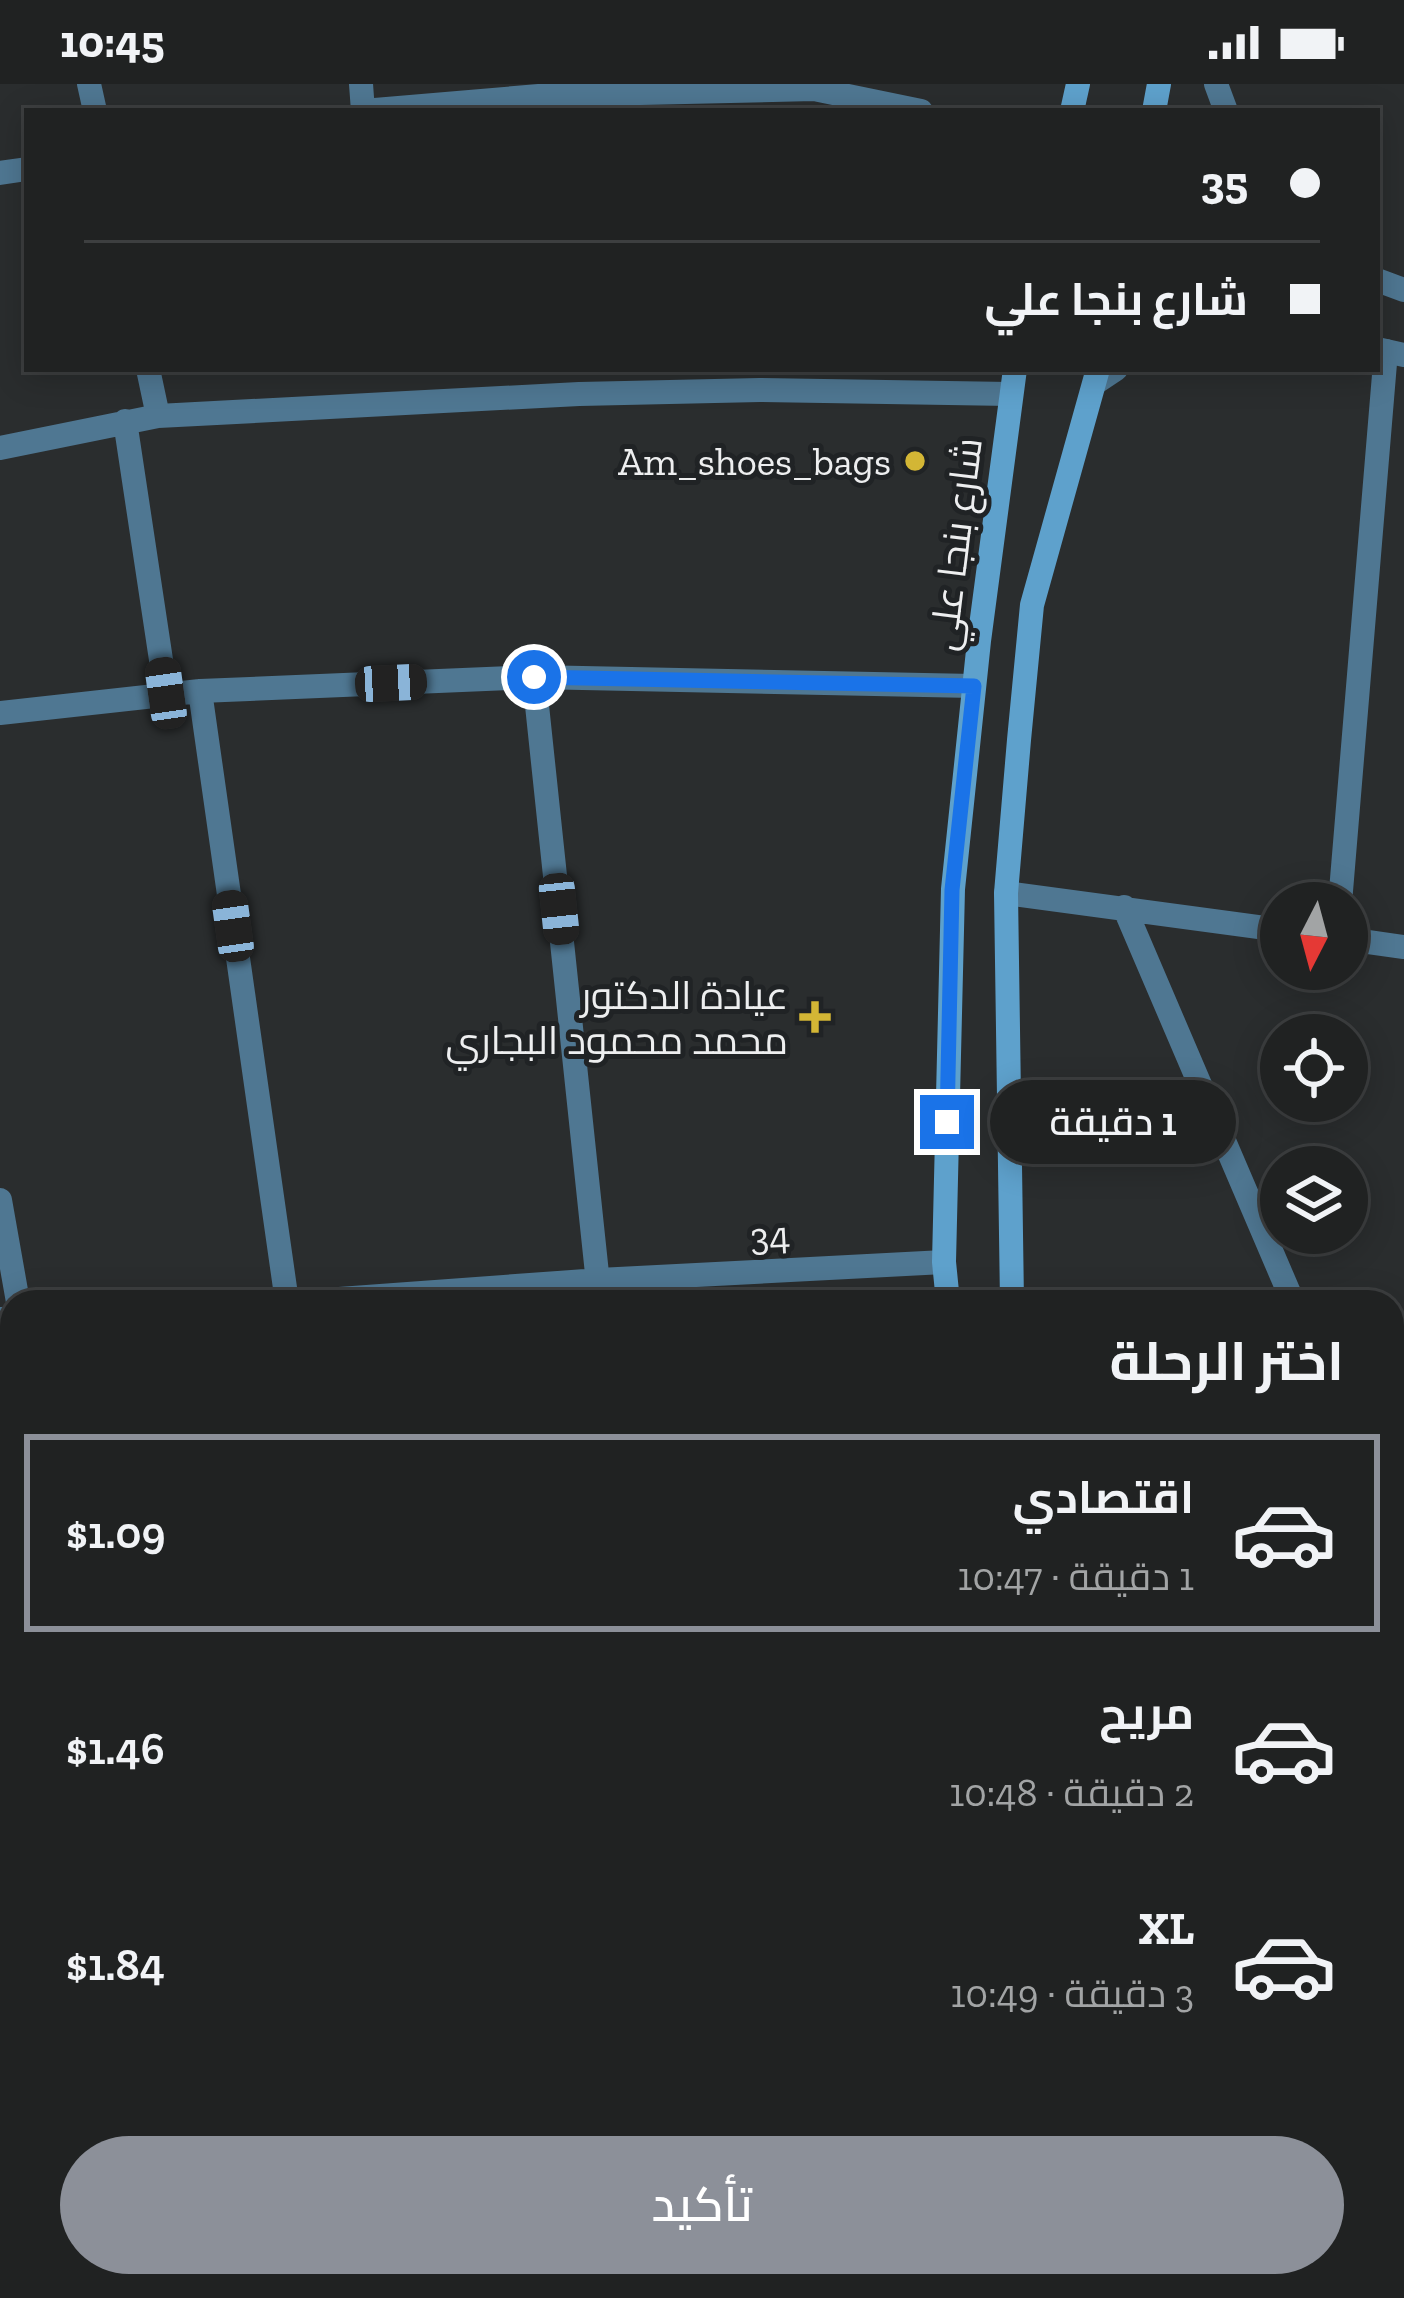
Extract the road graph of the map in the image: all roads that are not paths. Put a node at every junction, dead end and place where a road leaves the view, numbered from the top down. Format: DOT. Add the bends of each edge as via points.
graph roads {
  1 [pos="552,90"];
  2 [pos="390,108"];
  3 [pos="906,108"];
  4 [pos="1389,352"];
  5 [pos="149,372"];
  6 [pos="1103,374"];
  7 [pos="1012,381"];
  8 [pos="158,416"];
  9 [pos="125,422"];
  10 [pos="0,448"];
  11 [pos="534,677"];
  12 [pos="974,686"];
  13 [pos="200,691"];
  14 [pos="166,693"];
  15 [pos="0,713"];
  16 [pos="1342,882"];
  17 [pos="1006,893"];
  18 [pos="1124,907"];
  19 [pos="1260,927"];
  20 [pos="1368,942"];
  21 [pos="1404,947"];
  22 [pos="0,1201"];
  23 [pos="944,1262"];
  24 [pos="16,1290"];
  25 [pos="285,1290"];
  26 [pos="599,1290"];
  27 [pos="611,1290"];
  28 [pos="947,1290"];
  29 [pos="1012,1290"];
  30 [pos="1288,1290"];
  1 -- 2 [label="street"];
  1 -- 3 [label="street" via="814,89"];
  4 -- 16 [label="street"];
  5 -- 8 [label="street"];
  6 -- 17 [label="main road" via="1032,604"];
  7 -- 8 [label="street"];
  7 -- 12 [label="main road, شارع بنجا علي"];
  8 -- 9 [label="street"];
  9 -- 10 [label="street"];
  9 -- 14 [label="street"];
  11 -- 12 [label="street"];
  11 -- 13 [label="street"];
  11 -- 26 [label="street"];
  12 -- 23 [label="main road, شارع بنجا علي" via="952,890"];
  13 -- 14 [label="street"];
  13 -- 25 [label="street"];
  14 -- 15 [label="street"];
  17 -- 18 [label="street"];
  17 -- 29 [label="main road"];
  18 -- 19 [label="street"];
  18 -- 30 [label="street"];
  20 -- 21 [label="street"];
  22 -- 24 [label="street"];
  23 -- 27 [label="street, 34"];
  23 -- 28 [label="main road, شارع بنجا علي"];
}
